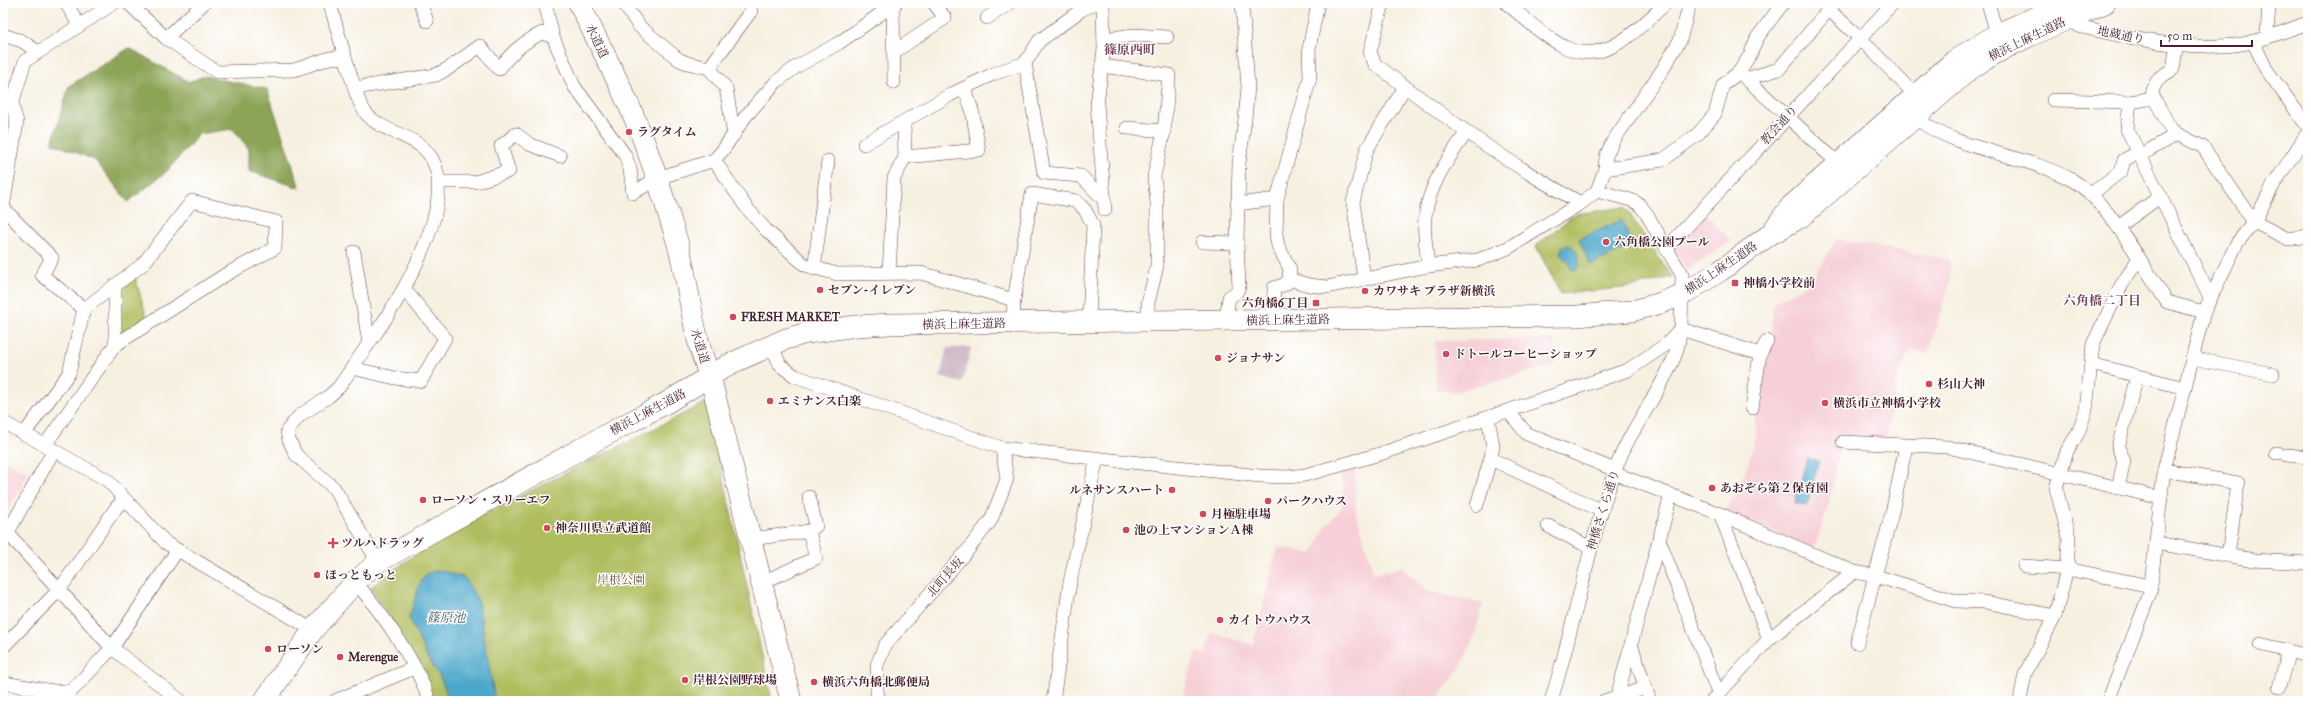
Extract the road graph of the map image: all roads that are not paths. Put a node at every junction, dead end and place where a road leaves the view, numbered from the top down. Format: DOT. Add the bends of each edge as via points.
graph roads {
  1 [pos="66,3"];
  2 [pos="128,3"];
  3 [pos="204,3"];
  4 [pos="330,3"];
  5 [pos="420,3"];
  6 [pos="545,3"];
  7 [pos="579,3"];
  8 [pos="623,3"];
  9 [pos="934,3"];
  10 [pos="1010,3"];
  11 [pos="1096,3"];
  12 [pos="1103,3"];
  13 [pos="1242,3"];
  14 [pos="1318,3"];
  15 [pos="1383,3"];
  16 [pos="1506,3"];
  17 [pos="1666,3"];
  18 [pos="1690,3"];
  19 [pos="1783,3"];
  20 [pos="1893,3"];
  21 [pos="1988,3"];
  22 [pos="2105,3"];
  23 [pos="2269,3"];
  24 [pos="895,4"];
  25 [pos="105,5"];
  26 [pos="1831,6"];
  27 [pos="2068,8"];
  28 [pos="751,11"];
  29 [pos="986,18"];
  30 [pos="427,21"];
  31 [pos="2308,24"];
  32 [pos="79,25"];
  33 [pos="1997,34"];
  34 [pos="3,35"];
  35 [pos="1167,37"];
  36 [pos="2267,37"];
  37 [pos="166,38"];
  38 [pos="553,38"];
  39 [pos="1860,38"];
  40 [pos="1104,39"];
  41 [pos="2253,41"];
  42 [pos="2177,44"];
  43 [pos="38,52"];
  44 [pos="894,52"];
  45 [pos="345,57"];
  46 [pos="1024,63"];
  47 [pos="1102,66"];
  48 [pos="709,68"];
  49 [pos="1742,76"];
  50 [pos="894,82"];
  51 [pos="1405,87"];
  52 [pos="355,88"];
  53 [pos="965,89"];
  54 [pos="1915,95"];
  55 [pos="2154,98"];
  56 [pos="2053,100"];
  57 [pos="2130,102"];
  58 [pos="1788,116"];
  59 [pos="1914,117"];
  60 [pos="904,123"];
  61 [pos="2308,127"];
  62 [pos="1127,128"];
  63 [pos="1164,131"];
  64 [pos="2308,132"];
  65 [pos="1466,133"];
  66 [pos="2177,134"];
  67 [pos="734,135"];
  68 [pos="864,144"];
  69 [pos="2140,154"];
  70 [pos="560,156"];
  71 [pos="906,157"];
  72 [pos="714,160"];
  73 [pos="828,161"];
  74 [pos="1839,164"];
  75 [pos="1605,169"];
  76 [pos="658,178"];
  77 [pos="440,182"];
  78 [pos="1598,191"];
  79 [pos="2090,195"];
  80 [pos="2161,196"];
  81 [pos="1277,199"];
  82 [pos="1581,203"];
  83 [pos="1237,204"];
  84 [pos="3,208"];
  85 [pos="2254,222"];
  86 [pos="2118,227"];
  87 [pos="1768,236"];
  88 [pos="2308,236"];
  89 [pos="1202,242"];
  90 [pos="1237,243"];
  91 [pos="1667,248"];
  92 [pos="354,252"];
  93 [pos="2139,258"];
  94 [pos="1428,266"];
  95 [pos="807,270"];
  96 [pos="889,273"];
  97 [pos="1289,279"];
  98 [pos="1364,279"];
  99 [pos="115,286"];
  100 [pos="404,289"];
  101 [pos="1683,294"];
  102 [pos="2210,297"];
  103 [pos="1014,300"];
  104 [pos="84,309"];
  105 [pos="2204,312"];
  106 [pos="1226,320"];
  107 [pos="1273,320"];
  108 [pos="1148,321"];
  109 [pos="1089,322"];
  110 [pos="1014,323"];
  111 [pos="1681,329"];
  112 [pos="1767,341"];
  113 [pos="369,343"];
  114 [pos="115,345"];
  115 [pos="772,346"];
  116 [pos="1760,354"];
  117 [pos="2192,358"];
  118 [pos="2091,364"];
  119 [pos="352,368"];
  120 [pos="2273,374"];
  121 [pos="710,376"];
  122 [pos="2136,376"];
  123 [pos="2185,388"];
  124 [pos="1752,408"];
  125 [pos="1508,411"];
  126 [pos="1488,418"];
  127 [pos="3,422"];
  128 [pos="24,434"];
  129 [pos="1843,442"];
  130 [pos="1906,446"];
  131 [pos="49,448"];
  132 [pos="1002,448"];
  133 [pos="2280,454"];
  134 [pos="2308,457"];
  135 [pos="1097,458"];
  136 [pos="1491,459"];
  137 [pos="2164,470"];
  138 [pos="1615,471"];
  139 [pos="2058,474"];
  140 [pos="2118,488"];
  141 [pos="1671,495"];
  142 [pos="809,497"];
  143 [pos="2161,498"];
  144 [pos="124,499"];
  145 [pos="1477,505"];
  146 [pos="1602,511"];
  147 [pos="1720,514"];
  148 [pos="1548,526"];
  149 [pos="809,531"];
  150 [pos="5,532"];
  151 [pos="752,538"];
  152 [pos="1659,539"];
  153 [pos="2156,544"];
  154 [pos="1591,548"];
  155 [pos="177,551"];
  156 [pos="2228,556"];
  157 [pos="378,562"];
  158 [pos="2308,563"];
  159 [pos="2024,566"];
  160 [pos="2067,569"];
  161 [pos="1854,572"];
  162 [pos="1876,576"];
  163 [pos="355,582"];
  164 [pos="763,582"];
  165 [pos="2151,586"];
  166 [pos="60,589"];
  167 [pos="2055,616"];
  168 [pos="313,630"];
  169 [pos="1769,639"];
  170 [pos="1857,643"];
  171 [pos="1630,644"];
  172 [pos="2260,644"];
  173 [pos="3,647"];
  174 [pos="112,648"];
  175 [pos="2289,651"];
  176 [pos="2308,656"];
  177 [pos="414,668"];
  178 [pos="3,683"];
  179 [pos="2279,687"];
  180 [pos="1646,688"];
  181 [pos="71,691"];
  182 [pos="1617,697"];
  183 [pos="1715,697"];
  184 [pos="173,699"];
  185 [pos="62,701"];
  186 [pos="264,701"];
  187 [pos="335,701"];
  188 [pos="429,701"];
  189 [pos="791,701"];
  190 [pos="880,701"];
  191 [pos="1053,701"];
  192 [pos="1551,701"];
  193 [pos="1604,701"];
  194 [pos="1650,701"];
  195 [pos="2020,701"];
  196 [pos="2108,701"];
  1 -- 32 [label="street"];
  2 -- 37 [label="street"];
  3 -- 37 [label="street"];
  4 -- 45 [label="street"];
  5 -- 30 [label="street"];
  6 -- 38 [label="street"];
  7 -- 76 [label="main road, 水道道" via="639,127"];
  8 -- 48 [label="street" via="639,26 678,59"];
  9 -- 44 [label="street" via="945,18"];
  10 -- 29 [label="street"];
  11 -- 46 [label="street" via="1081,10 1039,41"];
  12 -- 40 [label="street"];
  13 -- 83 [label="street" via="1248,87 1246,119 1238,163"];
  14 -- 81 [label="street" via="1309,49 1310,78"];
  15 -- 51 [label="street" via="1370,52 1371,58"];
  16 -- 17 [label="street" via="1567,48 1588,53 1598,52 1619,42 1644,25"];
  18 -- 75 [label="street" via="1680,40 1613,141 1606,156"];
  19 -- 49 [label="street" via="1757,38"];
  20 -- 39 [label="street, 教会通り"];
  21 -- 33 [label="street"];
  22 -- 27 [label="main road, 横浜上麻生道路"];
  23 -- 36 [label="street"];
  24 -- 44 [label="street"];
  24 -- 67 [label="street" via="776,82 745,117"];
  25 -- 32 [label="street"];
  26 -- 39 [label="street"];
  26 -- 49 [label="street" via="1779,69"];
  27 -- 33 [label="main road, 横浜上麻生道路"];
  27 -- 42 [label="street, 地蔵通り" via="2071,21 2078,26"];
  27 -- 59 [label="main road, 横浜上麻生道路" via="1968,70"];
  28 -- 48 [label="street"];
  31 -- 36 [label="street, 地蔵通り"];
  32 -- 43 [label="street"];
  33 -- 54 [label="main road, 横浜上麻生道路" via="1954,61"];
  34 -- 43 [label="street" via="22,41"];
  35 -- 40 [label="street" via="1134,35"];
  36 -- 41 [label="street, 地蔵通り"];
  37 -- 45 [label="street" via="217,72 294,70 330,58"];
  38 -- 52 [label="street" via="542,33 529,40 512,52 499,69 480,46 436,74"];
  38 -- 76 [label="street" via="574,86 625,155 634,193"];
  39 -- 54 [label="street"];
  39 -- 58 [label="street, 教会通り"];
  40 -- 47 [label="street"];
  41 -- 42 [label="street, 地蔵通り" via="2222,45"];
  41 -- 61 [label="street" via="2266,69"];
  42 -- 55 [label="street" via="2173,69 2159,78 2152,90"];
  43 -- 84 [label="street" via="25,61 12,104 17,122"];
  44 -- 50 [label="street"];
  45 -- 52 [label="street"];
  46 -- 47 [label="street" via="1044,173 1081,176 1104,205 1097,104"];
  46 -- 53 [label="street" via="993,74"];
  47 -- 63 [label="street" via="1169,75"];
  48 -- 67 [label="street" via="726,88"];
  49 -- 58 [label="street"];
  49 -- 75 [label="street" via="1723,85 1715,114 1698,134 1680,149 1663,160"];
  51 -- 65 [label="street"];
  51 -- 98 [label="street" via="1368,149 1353,202"];
  52 -- 77 [label="street" via="366,113 383,126 419,144 436,167"];
  53 -- 60 [label="street" via="950,95"];
  53 -- 71 [label="street" via="972,110 979,150"];
  54 -- 74 [label="main road, 横浜上麻生道路"];
  55 -- 57 [label="street"];
  55 -- 66 [label="street" via="2171,129"];
  56 -- 57 [label="street"];
  57 -- 69 [label="street" via="2127,129"];
  58 -- 74 [label="street"];
  58 -- 91 [label="street, 教会通り"];
  59 -- 79 [label="street" via="1929,129 1951,138 2045,168 2073,181"];
  59 -- 87 [label="main road, 横浜上麻生道路" via="1801,217"];
  60 -- 68 [label="street"];
  60 -- 71 [label="street"];
  62 -- 63 [label="street"];
  63 -- 108 [label="street" via="1154,176 1157,203 1157,266 1148,303"];
  64 -- 85 [label="street" via="2274,184"];
  65 -- 82 [label="street"];
  65 -- 94 [label="street" via="1434,183 1425,218"];
  66 -- 69 [label="street"];
  66 -- 85 [label="street" via="2203,147"];
  67 -- 72 [label="street"];
  69 -- 79 [label="street" via="2124,160 2121,171"];
  69 -- 80 [label="street"];
  70 -- 77 [label="street" via="529,144 516,134 501,146 508,171 476,182"];
  71 -- 96 [label="street" via="894,178"];
  72 -- 76 [label="street"];
  72 -- 95 [label="street" via="746,207"];
  73 -- 95 [label="street"];
  74 -- 87 [label="main road, 横浜上麻生道路" via="1790,206"];
  75 -- 78 [label="street"];
  76 -- 121 [label="main road, 水道道" via="682,259 700,353"];
  77 -- 100 [label="street" via="438,202 427,236"];
  78 -- 82 [label="street"];
  78 -- 91 [label="street, 神橋さくら通り" via="1639,204"];
  79 -- 86 [label="street"];
  80 -- 86 [label="street"];
  80 -- 102 [label="street"];
  81 -- 83 [label="street"];
  81 -- 97 [label="street" via="1276,234 1278,246 1290,269"];
  82 -- 94 [label="street" via="1508,248 1478,260"];
  83 -- 90 [label="street"];
  84 -- 104 [label="street" via="52,258 42,275"];
  85 -- 88 [label="street" via="2288,239"];
  85 -- 102 [label="street" via="2237,243"];
  86 -- 93 [label="street"];
  87 -- 101 [label="main road, 横浜上麻生道路" via="1725,268"];
  89 -- 90 [label="street"];
  90 -- 106 [label="street" via="1239,287 1236,293 1229,297"];
  91 -- 101 [label="street, 神橋さくら通り" via="1682,275"];
  92 -- 113 [label="street"];
  93 -- 105 [label="street" via="2167,302"];
  93 -- 118 [label="street" via="2121,286 2093,344"];
  94 -- 98 [label="street"];
  95 -- 96 [label="street" via="837,274"];
  96 -- 103 [label="street" via="921,273"];
  97 -- 98 [label="street" via="1309,285 1327,286"];
  97 -- 107 [label="street" via="1286,284 1274,288"];
  99 -- 104 [label="street"];
  99 -- 114 [label="street"];
  99 -- 114 [label="street" via="143,264 192,201 276,222 276,248 225,275"];
  100 -- 113 [label="street"];
  100 -- 119 [label="street" via="445,338 421,381"];
  101 -- 107 [label="main road, 横浜上麻生道路" via="1632,311 1577,316"];
  101 -- 111 [label="street, 神橋さくら通り"];
  102 -- 105 [label="street"];
  103 -- 109 [label="street" via="1032,194 1076,201 1085,210 1092,225"];
  103 -- 110 [label="street"];
  104 -- 128 [label="street" via="69,373"];
  105 -- 117 [label="street"];
  106 -- 107 [label="main road, 横浜上麻生道路"];
  106 -- 108 [label="main road, 横浜上麻生道路"];
  108 -- 109 [label="main road, 横浜上麻生道路"];
  109 -- 110 [label="main road, 横浜上麻生道路"];
  110 -- 115 [label="main road, 横浜上麻生道路" via="856,326 808,333"];
  111 -- 116 [label="street"];
  111 -- 125 [label="street" via="1667,344 1628,370"];
  111 -- 138 [label="street, 神橋さくら通り" via="1674,358 1622,453"];
  112 -- 116 [label="street"];
  113 -- 119 [label="street"];
  114 -- 131 [label="street"];
  115 -- 121 [label="main road, 横浜上麻生道路" via="730,364"];
  115 -- 132 [label="street" via="780,365 795,376"];
  116 -- 124 [label="street"];
  117 -- 120 [label="street"];
  117 -- 123 [label="street"];
  118 -- 122 [label="street"];
  118 -- 139 [label="street" via="2086,410 2078,434 2067,451"];
  119 -- 157 [label="street" via="328,397 299,416 287,431 288,440 296,455 334,488"];
  121 -- 151 [label="main road, 水道道"];
  121 -- 157 [label="main road, 横浜上麻生道路" via="666,403"];
  122 -- 123 [label="street"];
  122 -- 140 [label="street" via="2118,447 2124,461"];
  123 -- 137 [label="street"];
  125 -- 126 [label="street"];
  125 -- 138 [label="street" via="1527,434"];
  126 -- 135 [label="street" via="1380,454 1288,477"];
  126 -- 136 [label="street" via="1493,446"];
  127 -- 128 [label="street"];
  128 -- 131 [label="street"];
  129 -- 130 [label="street"];
  130 -- 139 [label="street" via="1948,446"];
  130 -- 162 [label="street"];
  131 -- 144 [label="street" via="107,480"];
  131 -- 150 [label="street"];
  132 -- 135 [label="street"];
  132 -- 190 [label="street, 北町長坂" via="1007,479 991,520 885,644 877,664 877,692"];
  133 -- 134 [label="street"];
  135 -- 191 [label="street" via="1070,582"];
  136 -- 145 [label="street"];
  136 -- 146 [label="street"];
  137 -- 143 [label="street"];
  137 -- 156 [label="street" via="2238,483"];
  138 -- 141 [label="street"];
  138 -- 146 [label="street, 神橋さくら通り"];
  139 -- 140 [label="street"];
  139 -- 160 [label="street" via="2056,488 2070,538"];
  140 -- 143 [label="street"];
  141 -- 147 [label="street"];
  141 -- 152 [label="street"];
  142 -- 149 [label="street" via="816,526"];
  143 -- 153 [label="street"];
  144 -- 155 [label="street"];
  144 -- 166 [label="street"];
  146 -- 154 [label="street, 神橋さくら通り"];
  147 -- 161 [label="street"];
  147 -- 169 [label="street"];
  148 -- 154 [label="street"];
  149 -- 151 [label="street"];
  149 -- 164 [label="street" via="816,558"];
  150 -- 166 [label="street"];
  151 -- 164 [label="main road, 水道道"];
  152 -- 171 [label="street"];
  152 -- 183 [label="street"];
  153 -- 156 [label="street"];
  153 -- 165 [label="street"];
  154 -- 192 [label="street, 神橋さくら通り"];
  155 -- 168 [label="street"];
  155 -- 174 [label="street"];
  156 -- 158 [label="street"];
  157 -- 163 [label="main road, 横浜上麻生道路"];
  159 -- 160 [label="street"];
  160 -- 165 [label="street"];
  160 -- 167 [label="street"];
  161 -- 162 [label="street"];
  161 -- 169 [label="street"];
  162 -- 167 [label="street" via="1956,601 1985,602"];
  162 -- 170 [label="street"];
  163 -- 168 [label="main road, 横浜上麻生道路"];
  163 -- 177 [label="street" via="374,604"];
  164 -- 189 [label="main road, 水道道"];
  165 -- 196 [label="street"];
  166 -- 173 [label="street"];
  166 -- 174 [label="street"];
  167 -- 195 [label="street" via="2025,674"];
  168 -- 186 [label="main road, 横浜上麻生道路"];
  169 -- 183 [label="street"];
  171 -- 180 [label="street"];
  171 -- 182 [label="street"];
  172 -- 175 [label="street"];
  174 -- 181 [label="street"];
  174 -- 184 [label="street"];
  175 -- 176 [label="street"];
  175 -- 179 [label="street"];
  177 -- 187 [label="street"];
  177 -- 188 [label="street"];
  178 -- 181 [label="street" via="53,691"];
  180 -- 182 [label="street"];
  180 -- 194 [label="street"];
  181 -- 185 [label="street"];
  182 -- 193 [label="street"];
}
